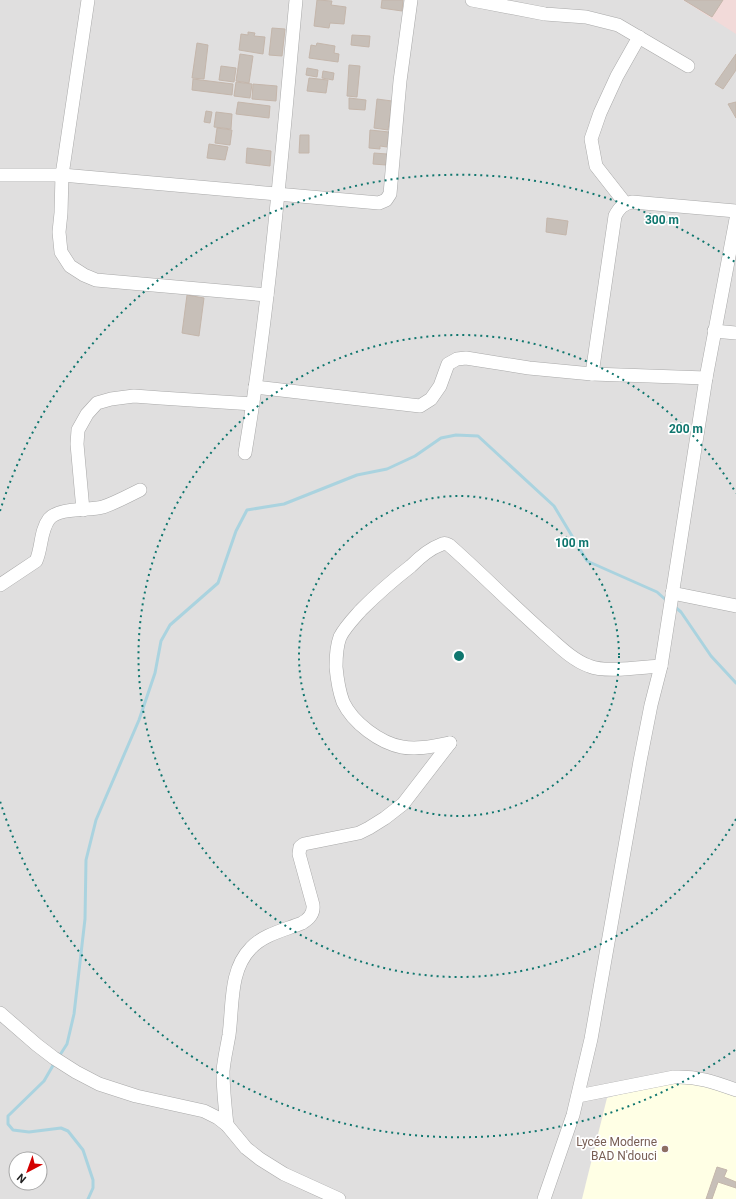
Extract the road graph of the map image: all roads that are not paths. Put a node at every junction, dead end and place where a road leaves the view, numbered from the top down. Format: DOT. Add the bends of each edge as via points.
graph roads {
  1 [pos="88,0"];
  2 [pos="296,0"];
  3 [pos="411,0"];
  4 [pos="472,0"];
  5 [pos="639,37"];
  6 [pos="688,66"];
  7 [pos="62,174"];
  8 [pos="0,175"];
  9 [pos="278,193"];
  10 [pos="625,204"];
  11 [pos="736,211"];
  12 [pos="735,227"];
  13 [pos="267,295"];
  14 [pos="714,331"];
  15 [pos="736,333"];
  16 [pos="592,374"];
  17 [pos="706,378"];
  18 [pos="255,386"];
  19 [pos="253,404"];
  20 [pos="245,453"];
  21 [pos="140,490"];
  22 [pos="83,510"];
  23 [pos="0,585"];
  24 [pos="672,593"];
  25 [pos="736,606"];
  26 [pos="661,666"];
  27 [pos="0,1013"];
  28 [pos="736,1090"];
  29 [pos="578,1096"];
  30 [pos="227,1125"];
  31 [pos="339,1199"];
  32 [pos="544,1199"];
  1 -- 7 [label="street"];
  2 -- 9 [label="street"];
  3 -- 9 [label="street" via="400,81 390,194 386,200 379,203"];
  4 -- 5 [label="street" via="545,14 586,17 618,25"];
  5 -- 6 [label="street"];
  5 -- 10 [label="street" via="617,76 600,113 592,139 596,166"];
  7 -- 8 [label="street"];
  7 -- 9 [label="street"];
  7 -- 13 [label="street" via="59,232 61,252 70,266 84,275 96,280"];
  9 -- 13 [label="street"];
  10 -- 11 [label="street" via="632,202"];
  10 -- 16 [label="street" via="619,208 615,216"];
  12 -- 14 [label="street"];
  13 -- 18 [label="street"];
  14 -- 15 [label="street"];
  14 -- 17 [label="street"];
  16 -- 17 [label="street"];
  16 -- 18 [label="street" via="457,359 448,364 440,386 431,399 420,406"];
  17 -- 24 [label="street"];
  18 -- 19 [label="street"];
  19 -- 20 [label="street"];
  19 -- 22 [label="street" via="134,396 98,403 87,414 78,430"];
  21 -- 22 [label="street" via="103,507"];
  22 -- 23 [label="street" via="60,512 49,519 36,561"];
  24 -- 25 [label="street"];
  24 -- 26 [label="street"];
  26 -- 29 [label="street" via="630,817 591,1040"];
  26 -- 30 [label="street" via="603,669 577,660 532,624 446,544 437,546 417,560 356,616 340,637 336,663 337,681 343,702 350,714 378,738 400,747 419,749 450,743 403,804 385,818 359,833 300,847 299,854 313,906 311,916 307,921 258,942 250,948 236,972 223,1069"];
  27 -- 30 [label="street" via="54,1058 99,1084 136,1096 204,1111"];
  28 -- 29 [label="street" via="689,1076"];
  29 -- 32 [label="street"];
  30 -- 31 [label="street" via="246,1148 260,1159 284,1174"];
}
